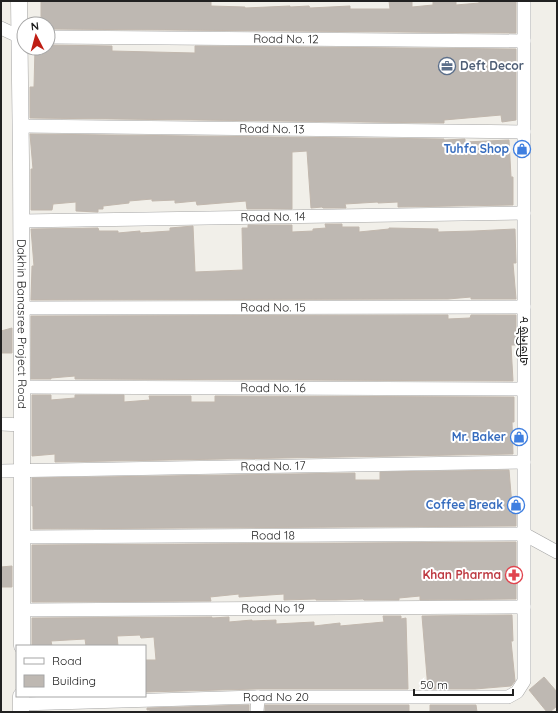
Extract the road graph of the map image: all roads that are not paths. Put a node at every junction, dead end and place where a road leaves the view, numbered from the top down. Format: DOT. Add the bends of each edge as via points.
graph roads {
  1 [pos="19,1"];
  2 [pos="524,1"];
  3 [pos="20,16"];
  4 [pos="1,28"];
  5 [pos="16,34"];
  6 [pos="56,37"];
  7 [pos="524,41"];
  8 [pos="22,56"];
  9 [pos="21,126"];
  10 [pos="524,132"];
  11 [pos="524,213"];
  12 [pos="22,221"];
  13 [pos="524,307"];
  14 [pos="22,308"];
  15 [pos="22,387"];
  16 [pos="524,389"];
  17 [pos="1,424"];
  18 [pos="22,424"];
  19 [pos="524,462"];
  20 [pos="22,470"];
  21 [pos="1,471"];
  22 [pos="524,534"];
  23 [pos="22,537"];
  24 [pos="557,552"];
  25 [pos="524,607"];
  26 [pos="23,610"];
  27 [pos="22,645"];
  28 [pos="524,681"];
  29 [pos="258,697"];
  30 [pos="21,704"];
  31 [pos="184,706"];
  32 [pos="98,707"];
  33 [pos="257,712"];
  1 -- 3 [label="street, Dakhin Banasree Project Road"];
  2 -- 7 [label="street, এভিনিউ ৮"];
  4 -- 5 [label="street"];
  6 -- 7 [label="street, Road No. 12"];
  7 -- 10 [label="street, এভিনিউ ৮"];
  8 -- 9 [label="street, Dakhin Banasree Project Road"];
  9 -- 10 [label="street, Road No. 13"];
  9 -- 12 [label="street, Dakhin Banasree Project Road"];
  10 -- 11 [label="street, এভিনিউ ৮"];
  11 -- 12 [label="street, Road No. 14"];
  11 -- 13 [label="street, এভিনিউ ৮"];
  12 -- 14 [label="street, Dakhin Banasree Project Road"];
  13 -- 14 [label="street, Road No. 15"];
  13 -- 16 [label="street, এভিনিউ ৮"];
  14 -- 15 [label="street, Dakhin Banasree Project Road"];
  15 -- 16 [label="street, Road No. 16"];
  15 -- 18 [label="street, Dakhin Banasree Project Road"];
  16 -- 19 [label="street, এভিনিউ ৮"];
  17 -- 18 [label="street"];
  18 -- 20 [label="street, Dakhin Banasree Project Road"];
  19 -- 20 [label="street, Road No. 17"];
  19 -- 22 [label="street, এভিনিউ ৮"];
  20 -- 21 [label="street, Road No. 17"];
  20 -- 23 [label="street, Dakhin Banasree Project Road"];
  22 -- 23 [label="street, Road 18"];
  22 -- 24 [label="street"];
  22 -- 25 [label="street, এভিনিউ ৮"];
  23 -- 26 [label="street, Dakhin Banasree Project Road"];
  25 -- 26 [label="street, Road No 19"];
  25 -- 28 [label="street, এভিনিউ ৮"];
  26 -- 27 [label="street, Dakhin Banasree Project Road"];
  28 -- 29 [label="street, Road No 20" via="517,692 508,697"];
  29 -- 31 [label="street, Road No 20"];
  29 -- 33 [label="street"];
  30 -- 32 [label="street, Road No 20"];
  31 -- 32 [label="street, Road No 20"];
}
